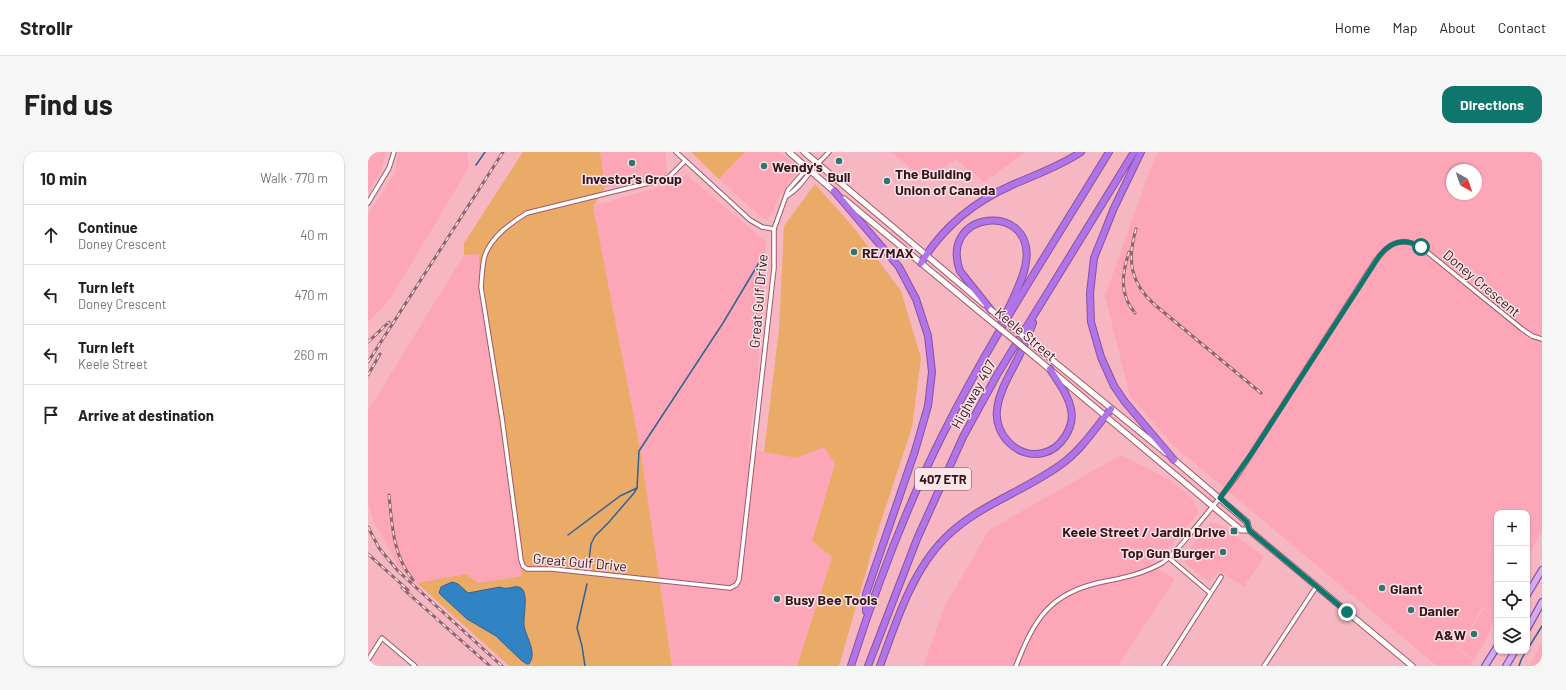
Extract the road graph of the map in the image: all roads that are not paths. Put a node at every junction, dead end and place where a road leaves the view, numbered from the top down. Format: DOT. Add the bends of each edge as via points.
graph roads {
  1 [pos="394,152"];
  2 [pos="676,152"];
  3 [pos="789,152"];
  4 [pos="804,152"];
  5 [pos="829,152"];
  6 [pos="1081,152"];
  7 [pos="1109,152"];
  8 [pos="1134,152"];
  9 [pos="1142,152"];
  10 [pos="685,161"];
  11 [pos="818,164"];
  12 [pos="810,171"];
  13 [pos="834,192"];
  14 [pos="368,203"];
  15 [pos="774,229"];
  16 [pos="926,256"];
  17 [pos="922,263"];
  18 [pos="1041,303"];
  19 [pos="991,310"];
  20 [pos="1542,339"];
  21 [pos="991,345"];
  22 [pos="1050,369"];
  23 [pos="1111,409"];
  24 [pos="1105,416"];
  25 [pos="1174,460"];
  26 [pos="1220,498"];
  27 [pos="1213,506"];
  28 [pos="1249,530"];
  29 [pos="1169,558"];
  30 [pos="1542,570"];
  31 [pos="1221,577"];
  32 [pos="1316,587"];
  33 [pos="1530,590"];
  34 [pos="1210,593"];
  35 [pos="1542,602"];
  36 [pos="866,617"];
  37 [pos="1530,624"];
  38 [pos="1494,652"];
  39 [pos="1513,654"];
  40 [pos="368,660"];
  41 [pos="415,666"];
  42 [pos="851,666"];
  43 [pos="868,666"];
  44 [pos="880,666"];
  45 [pos="1016,666"];
  46 [pos="1164,666"];
  47 [pos="1264,666"];
  48 [pos="1412,666"];
  49 [pos="1485,666"];
  50 [pos="1506,666"];
  1 -- 14 [label="street" via="389,168"];
  2 -- 10 [label="street"];
  3 -- 12 [label="main road, Keele Street"];
  4 -- 11 [label="main road, Keele Street"];
  5 -- 11 [label="street, Great Gulf Drive"];
  6 -- 16 [label="highway" via="974,204 928,250"];
  7 -- 21 [label="highway, Highway 407 / 407 ETR"];
  8 -- 18 [label="highway, Highway 407 / 407 ETR"];
  9 -- 25 [label="highway" via="1114,208 1094,258 1090,293 1092,322 1101,357 1114,386"];
  10 -- 15 [label="street" via="750,220 762,227"];
  10 -- 15 [label="street, Great Gulf Drive" via="669,177 661,180 527,213 510,224 485,255 482,287 521,560 526,569 552,569 730,588 736,585 739,580 772,279"];
  11 -- 12 [label="street, Great Gulf Drive"];
  11 -- 16 [label="main road, Keele Street"];
  12 -- 13 [label="main road, Keele Street"];
  12 -- 15 [label="street, Great Gulf Drive" via="808,178 787,196"];
  13 -- 17 [label="main road, Keele Street"];
  13 -- 36 [label="highway" via="899,267 916,299 928,336 932,372 928,406 866,594"];
  16 -- 17 [label="highway"];
  16 -- 19 [label="main road, Keele Street"];
  17 -- 22 [label="main road, Keele Street, bridge"];
  18 -- 22 [label="highway" via="1000,396 997,409 999,429 1006,440 1017,449 1031,454 1044,453 1057,446 1067,436 1072,423 1072,410 1068,399"];
  18 -- 43 [label="highway, Highway 407 / 407 ETR" via="987,393 953,457 917,539"];
  19 -- 21 [label="highway" via="960,271 956,251 962,235 972,225 1000,220 1014,227 1024,238 1027,251 1022,277"];
  19 -- 23 [label="main road, Keele Street, bridge"];
  20 -- 26 [label="street, Doney Crescent" via="1522,329 1421,247 1407,242 1394,243 1377,259 1248,460"];
  21 -- 36 [label="highway, Highway 407 / 407 ETR" via="928,466 906,514"];
  22 -- 24 [label="main road, Keele Street"];
  23 -- 24 [label="highway"];
  23 -- 25 [label="main road, Keele Street"];
  24 -- 27 [label="main road, Keele Street"];
  24 -- 44 [label="highway" via="1075,452 1063,462 964,521 945,538 928,558 914,581"];
  25 -- 26 [label="main road, Keele Street"];
  26 -- 27 [label="street, Doney Crescent"];
  26 -- 28 [label="main road, Keele Street" via="1247,522"];
  27 -- 28 [label="main road, Keele Street" via="1241,530"];
  27 -- 29 [label="street, Doney Crescent"];
  28 -- 32 [label="main road, Keele Street"];
  29 -- 34 [label="street"];
  29 -- 45 [label="street" via="1144,572 1100,582 1062,596 1038,618 1028,635"];
  30 -- 33 [label="main road"];
  31 -- 34 [label="street"];
  32 -- 47 [label="street"];
  32 -- 48 [label="main road, Keele Street"];
  34 -- 46 [label="street"];
  35 -- 37 [label="main road"];
  36 -- 42 [label="highway, Highway 407 / 407 ETR"];
  38 -- 49 [label="main road"];
  39 -- 50 [label="main road"];
  40 -- 41 [label="street" via="382,638"];
}
